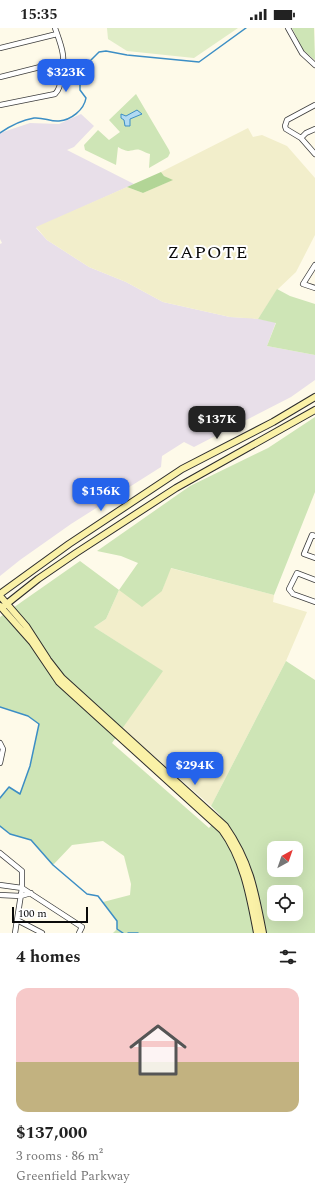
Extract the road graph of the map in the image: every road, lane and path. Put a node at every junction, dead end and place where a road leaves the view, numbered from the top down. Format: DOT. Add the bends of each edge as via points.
graph roads {
  1 [pos="55,28"];
  2 [pos="288,28"];
  3 [pos="57,34"];
  4 [pos="0,48"];
  5 [pos="64,61"];
  6 [pos="315,65"];
  7 [pos="0,77"];
  8 [pos="0,105"];
  9 [pos="315,105"];
  10 [pos="315,129"];
  11 [pos="301,138"];
  12 [pos="315,154"];
  13 [pos="315,265"];
  14 [pos="315,288"];
  15 [pos="315,397"];
  16 [pos="315,410"];
  17 [pos="252,433"];
  18 [pos="257,443"];
  19 [pos="315,536"];
  20 [pos="315,558"];
  21 [pos="315,580"];
  22 [pos="0,595"];
  23 [pos="315,602"];
  24 [pos="2,607"];
  25 [pos="0,742"];
  26 [pos="0,763"];
  27 [pos="223,828"];
  28 [pos="0,853"];
  29 [pos="0,885"];
  30 [pos="22,888"];
  31 [pos="31,893"];
  32 [pos="0,895"];
  33 [pos="22,896"];
  34 [pos="17,920"];
  35 [pos="15,933"];
  36 [pos="42,933"];
  37 [pos="79,933"];
  38 [pos="258,933"];
  39 [pos="263,933"];
  1 -- 3 [label="street"];
  2 -- 6 [label="street" via="302,53"];
  3 -- 4 [label="street"];
  3 -- 5 [label="street"];
  5 -- 7 [label="street"];
  5 -- 8 [label="street" via="59,90 54,94"];
  9 -- 11 [label="street" via="285,123 286,129"];
  10 -- 11 [label="street"];
  11 -- 12 [label="street"];
  13 -- 14 [label="street" via="303,284"];
  15 -- 17 [label="main road"];
  16 -- 18 [label="main road"];
  17 -- 18 [label="main road"];
  17 -- 22 [label="main road" via="182,469 69,544"];
  18 -- 24 [label="main road" via="176,488 76,553"];
  19 -- 20 [label="street" via="312,535 304,554"];
  21 -- 23 [label="street" via="297,573 289,589 293,594"];
  22 -- 24 [label="main road"];
  24 -- 27 [label="main road" via="36,639 62,678"];
  25 -- 26 [label="street" via="3,749"];
  27 -- 38 [label="main road" via="248,885"];
  27 -- 39 [label="main road" via="236,841 251,877"];
  28 -- 30 [label="street" via="22,871"];
  29 -- 30 [label="street"];
  30 -- 31 [label="street"];
  30 -- 33 [label="street"];
  31 -- 33 [label="street"];
  31 -- 37 [label="street" via="82,927"];
  32 -- 33 [label="street"];
  33 -- 34 [label="street"];
  34 -- 35 [label="street"];
  34 -- 36 [label="street"];
}
